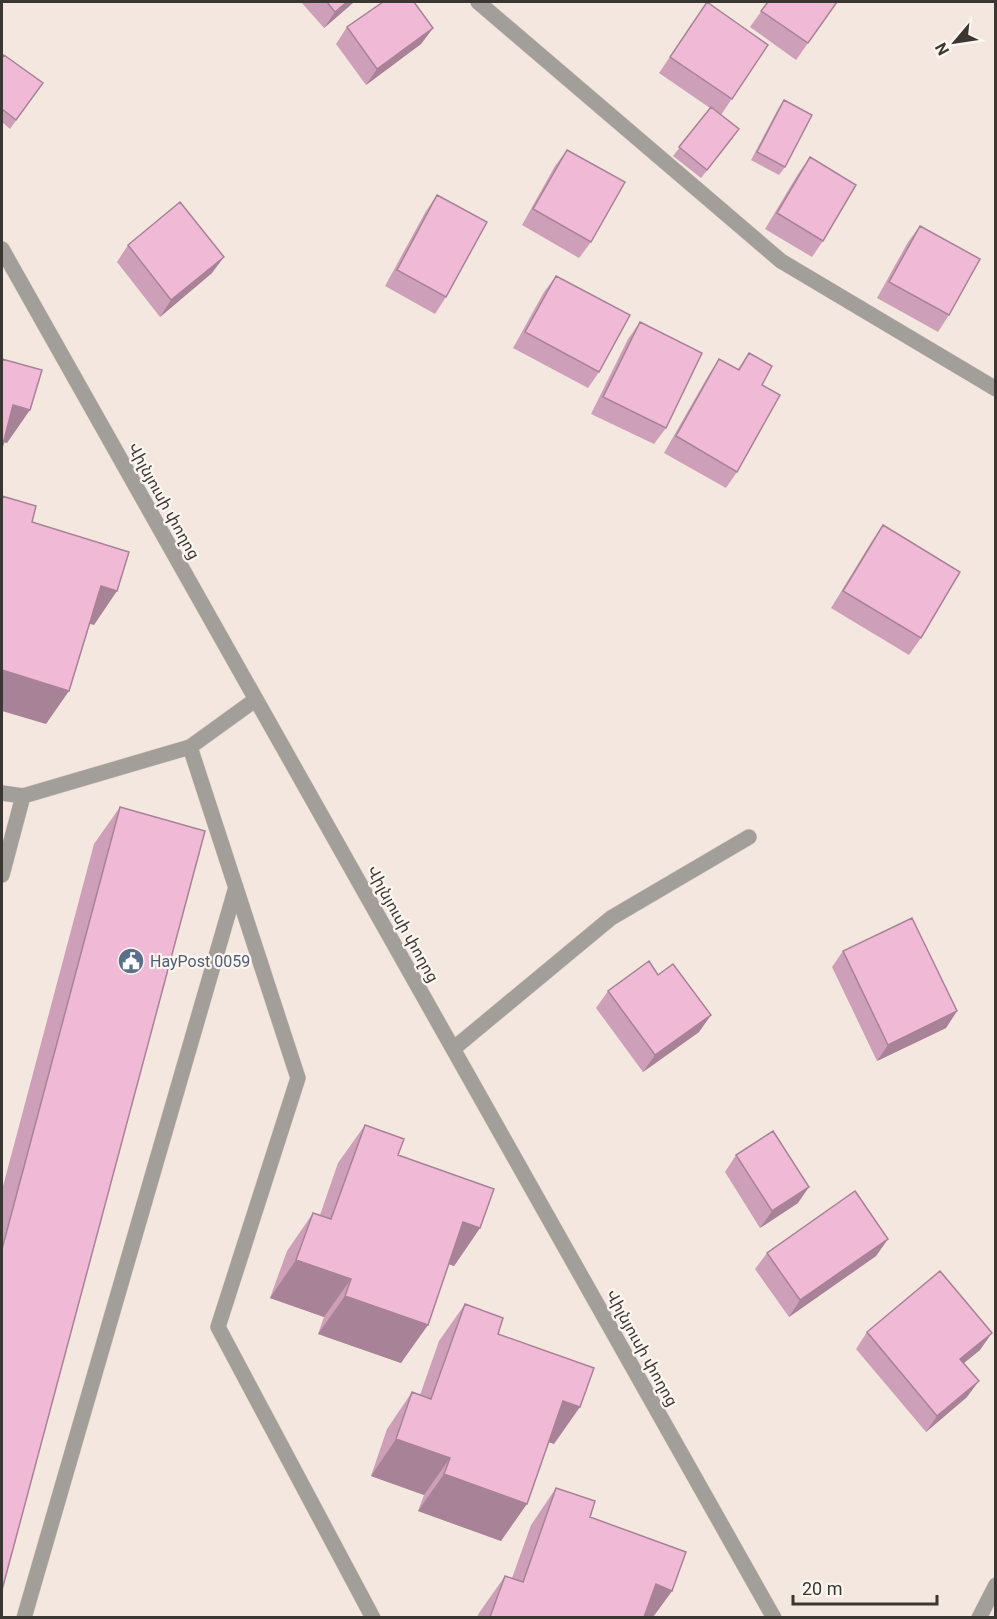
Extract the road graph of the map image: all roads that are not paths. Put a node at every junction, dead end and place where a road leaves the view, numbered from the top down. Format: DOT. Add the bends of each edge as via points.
graph roads {
  1 [pos="478,2"];
  2 [pos="2,249"];
  3 [pos="996,389"];
  4 [pos="255,700"];
  5 [pos="190,747"];
  6 [pos="2,793"];
  7 [pos="23,796"];
  8 [pos="748,837"];
  9 [pos="2,875"];
  10 [pos="236,887"];
  11 [pos="453,1049"];
  12 [pos="996,1585"];
  13 [pos="24,1617"];
  14 [pos="373,1617"];
  15 [pos="774,1617"];
  16 [pos="979,1617"];
  1 -- 3 [label="street" via="781,261"];
  2 -- 4 [label="street, Վիլնյուսի փողոց"];
  4 -- 5 [label="street"];
  4 -- 11 [label="street, Վիլնյուսի փողոց"];
  5 -- 7 [label="street"];
  5 -- 10 [label="street"];
  6 -- 7 [label="street"];
  7 -- 9 [label="street"];
  8 -- 11 [label="street" via="611,918"];
  10 -- 13 [label="street"];
  10 -- 14 [label="street" via="298,1078 218,1327"];
  11 -- 15 [label="street, Վիլնյուսի փողոց"];
  12 -- 16 [label="street"];
}
